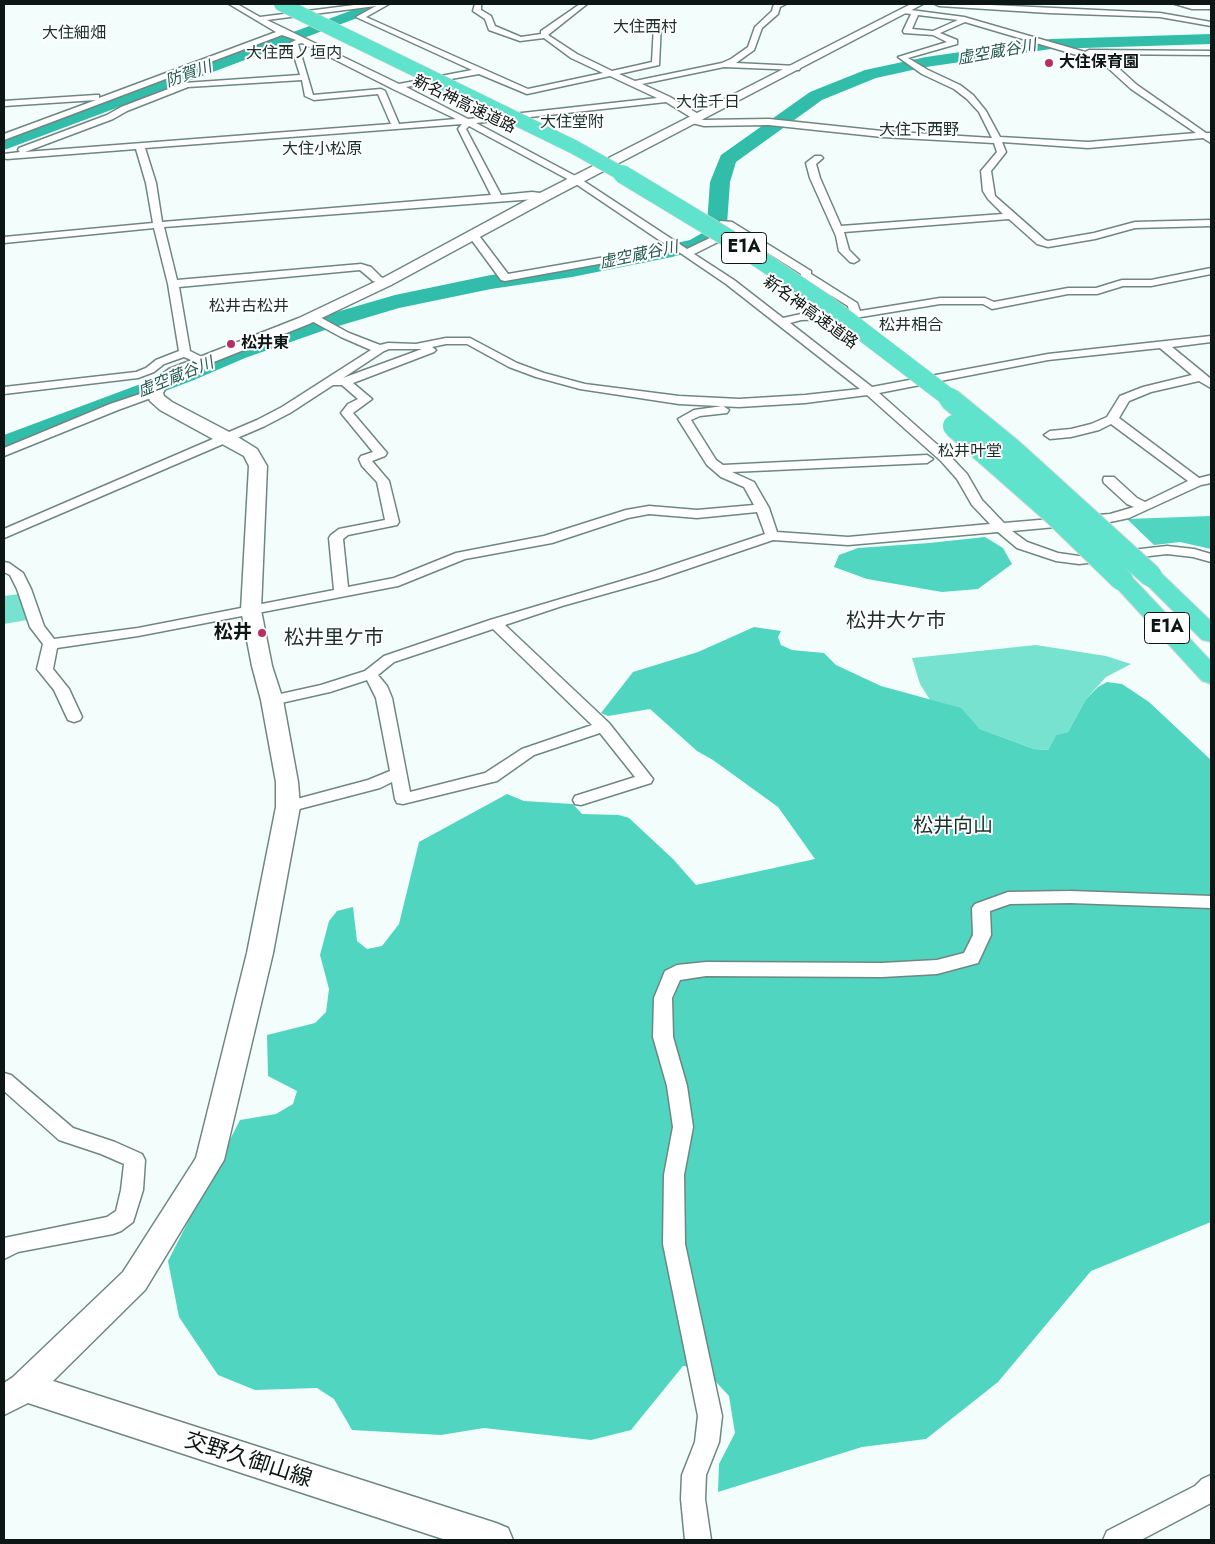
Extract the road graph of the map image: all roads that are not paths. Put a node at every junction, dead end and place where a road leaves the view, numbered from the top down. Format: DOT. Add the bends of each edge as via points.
graph roads {
  1 [pos="232,4"];
  2 [pos="281,4"];
  3 [pos="316,4"];
  4 [pos="377,4"];
  5 [pos="386,4"];
  6 [pos="478,4"];
  7 [pos="584,4"];
  8 [pos="783,4"];
  9 [pos="938,4"];
  10 [pos="1063,4"];
  11 [pos="1178,4"];
  12 [pos="363,5"];
  13 [pos="1211,8"];
  14 [pos="328,10"];
  15 [pos="913,10"];
  16 [pos="1029,10"];
  17 [pos="260,12"];
  18 [pos="338,16"];
  19 [pos="964,19"];
  20 [pos="1211,24"];
  21 [pos="658,25"];
  22 [pos="282,32"];
  23 [pos="934,33"];
  24 [pos="545,36"];
  25 [pos="304,40"];
  26 [pos="1039,42"];
  27 [pos="1052,46"];
  28 [pos="1082,53"];
  29 [pos="1211,53"];
  30 [pos="724,65"];
  31 [pos="796,68"];
  32 [pos="480,71"];
  33 [pos="610,73"];
  34 [pos="305,77"];
  35 [pos="633,84"];
  36 [pos="400,87"];
  37 [pos="381,90"];
  38 [pos="527,92"];
  39 [pos="116,95"];
  40 [pos="667,99"];
  41 [pos="4,103"];
  42 [pos="563,110"];
  43 [pos="694,118"];
  44 [pos="469,122"];
  45 [pos="396,127"];
  46 [pos="4,137"];
  47 [pos="1209,137"];
  48 [pos="997,140"];
  49 [pos="140,147"];
  50 [pos="5,157"];
  51 [pos="818,158"];
  52 [pos="576,180"];
  53 [pos="545,196"];
  54 [pos="497,197"];
  55 [pos="1011,216"];
  56 [pos="1211,224"];
  57 [pos="158,225"];
  58 [pos="838,229"];
  59 [pos="473,235"];
  60 [pos="4,240"];
  61 [pos="683,250"];
  62 [pos="854,260"];
  63 [pos="1211,271"];
  64 [pos="386,282"];
  65 [pos="173,284"];
  66 [pos="819,284"];
  67 [pos="788,290"];
  68 [pos="855,315"];
  69 [pos="312,317"];
  70 [pos="782,322"];
  71 [pos="1211,339"];
  72 [pos="464,340"];
  73 [pos="1162,344"];
  74 [pos="380,349"];
  75 [pos="185,353"];
  76 [pos="202,361"];
  77 [pos="1200,377"];
  78 [pos="331,381"];
  79 [pos="345,382"];
  80 [pos="1211,385"];
  81 [pos="158,388"];
  82 [pos="4,391"];
  83 [pos="870,391"];
  84 [pos="920,396"];
  85 [pos="739,403"];
  86 [pos="941,414"];
  87 [pos="1112,420"];
  88 [pos="1050,435"];
  89 [pos="227,438"];
  90 [pos="4,452"];
  91 [pos="927,459"];
  92 [pos="719,469"];
  93 [pos="1211,479"];
  94 [pos="1109,480"];
  95 [pos="1197,482"];
  96 [pos="1144,506"];
  97 [pos="762,508"];
  98 [pos="1001,528"];
  99 [pos="4,534"];
  100 [pos="772,536"];
  101 [pos="1211,558"];
  102 [pos="4,567"];
  103 [pos="341,593"];
  104 [pos="251,610"];
  105 [pos="495,623"];
  106 [pos="1211,635"];
  107 [pos="50,644"];
  108 [pos="370,674"];
  109 [pos="1211,676"];
  110 [pos="272,700"];
  111 [pos="74,717"];
  112 [pos="603,726"];
  113 [pos="399,773"];
  114 [pos="581,800"];
  115 [pos="288,807"];
  116 [pos="1211,902"];
  117 [pos="4,1080"];
  118 [pos="4,1250"];
  119 [pos="14,1393"];
  120 [pos="1211,1487"];
  121 [pos="496,1540"];
  122 [pos="698,1540"];
  123 [pos="1116,1540"];
  1 -- 17 [label="street"];
  2 -- 106 [label="highway, 新名神高速道路 / E1A, bridge" via="574,148 728,238 825,303 916,371 1010,448"];
  3 -- 14 [label="street"];
  4 -- 12 [label="street"];
  5 -- 32 [label="street" via="360,17"];
  6 -- 24 [label="street" via="477,11 488,18 492,28 520,39"];
  7 -- 24 [label="street" via="544,33"];
  8 -- 30 [label="street" via="777,6 759,28 751,48"];
  9 -- 16 [label="street"];
  10 -- 16 [label="street"];
  11 -- 13 [label="street"];
  12 -- 14 [label="street"];
  14 -- 17 [label="street"];
  14 -- 18 [label="street"];
  15 -- 19 [label="street"];
  15 -- 23 [label="street" via="907,31"];
  15 -- 31 [label="street"];
  16 -- 20 [label="street" via="1160,15"];
  17 -- 22 [label="street"];
  17 -- 84 [label="highway, 新名神高速道路 / E1A" via="557,152 640,199 720,249 816,316"];
  19 -- 23 [label="street"];
  19 -- 26 [label="street"];
  21 -- 33 [label="street" via="656,63"];
  22 -- 25 [label="street"];
  22 -- 39 [label="street"];
  23 -- 48 [label="street" via="954,42 902,57 970,97 982,111"];
  24 -- 33 [label="street" via="574,56"];
  25 -- 34 [label="street" via="294,42"];
  25 -- 36 [label="street"];
  26 -- 27 [label="street"];
  27 -- 28 [label="street"];
  28 -- 29 [label="street"];
  28 -- 47 [label="street" via="1111,66 1134,87"];
  30 -- 31 [label="street"];
  30 -- 35 [label="street"];
  31 -- 43 [label="street"];
  32 -- 36 [label="street"];
  32 -- 38 [label="street"];
  33 -- 35 [label="street"];
  33 -- 38 [label="street"];
  34 -- 37 [label="street" via="309,96 314,98"];
  34 -- 50 [label="street" via="187,85"];
  35 -- 40 [label="street"];
  36 -- 37 [label="street"];
  36 -- 44 [label="street"];
  37 -- 45 [label="street"];
  38 -- 42 [label="street"];
  39 -- 41 [label="street"];
  39 -- 46 [label="street"];
  40 -- 42 [label="street"];
  40 -- 43 [label="street"];
  42 -- 44 [label="street"];
  43 -- 48 [label="street" via="704,123 769,122 882,134"];
  43 -- 52 [label="street"];
  44 -- 45 [label="street"];
  44 -- 52 [label="street"];
  44 -- 54 [label="street" via="462,129"];
  45 -- 49 [label="street"];
  47 -- 48 [label="street" via="1088,145"];
  48 -- 55 [label="street" via="1002,152 986,172 988,191"];
  49 -- 50 [label="street"];
  49 -- 57 [label="street" via="151,182"];
  51 -- 58 [label="street" via="811,163 815,178"];
  52 -- 53 [label="street"];
  52 -- 61 [label="street"];
  53 -- 54 [label="street"];
  53 -- 59 [label="street"];
  54 -- 57 [label="street"];
  55 -- 56 [label="street" via="1041,242 1048,244 1135,225"];
  55 -- 58 [label="street"];
  57 -- 60 [label="street"];
  57 -- 65 [label="street"];
  58 -- 62 [label="street" via="844,251"];
  59 -- 61 [label="street" via="505,278"];
  59 -- 64 [label="street"];
  61 -- 66 [label="street" via="718,238 722,223 729,224"];
  61 -- 70 [label="street"];
  63 -- 68 [label="street" via="1151,283 1122,283 1097,291 1068,291 992,306 986,301 940,301"];
  64 -- 65 [label="street" via="361,267"];
  64 -- 69 [label="street"];
  65 -- 75 [label="street"];
  66 -- 67 [label="street"];
  66 -- 68 [label="street" via="853,305"];
  68 -- 70 [label="street" via="801,317"];
  69 -- 74 [label="street"];
  69 -- 76 [label="street"];
  70 -- 83 [label="street"];
  71 -- 73 [label="street"];
  72 -- 74 [label="street"];
  72 -- 79 [label="street"];
  72 -- 85 [label="street" via="540,375 584,387 679,400"];
  73 -- 77 [label="street"];
  73 -- 83 [label="street" via="1048,357"];
  74 -- 78 [label="street"];
  75 -- 76 [label="street"];
  75 -- 82 [label="street" via="138,375"];
  76 -- 81 [label="street" via="175,372"];
  77 -- 80 [label="street"];
  77 -- 87 [label="street" via="1147,389 1124,398"];
  78 -- 79 [label="street"];
  78 -- 89 [label="street" via="286,410"];
  79 -- 103 [label="street" via="366,399 347,413 381,452 365,459 383,481 392,522 344,532 336,538"];
  81 -- 89 [label="street" via="156,398 166,406"];
  81 -- 90 [label="street"];
  83 -- 85 [label="street"];
  83 -- 98 [label="street" via="945,458"];
  85 -- 92 [label="street" via="729,409 684,419 711,462"];
  86 -- 109 [label="highway, E1A, bridge" via="1054,514 1122,580"];
  87 -- 88 [label="street" via="1071,433"];
  87 -- 95 [label="street"];
  89 -- 99 [label="street"];
  89 -- 104 [label="street" via="251,453 258,466"];
  91 -- 92 [label="street"];
  92 -- 97 [label="street" via="749,485"];
  93 -- 95 [label="street"];
  94 -- 96 [label="street" via="1132,501"];
  95 -- 96 [label="street"];
  96 -- 98 [label="street" via="1129,514 1110,518"];
  97 -- 100 [label="street"];
  97 -- 103 [label="street" via="697,514 641,511 547,540 461,556 398,582"];
  98 -- 100 [label="street" via="848,541"];
  98 -- 101 [label="street" via="1022,544 1064,558 1079,560 1167,550"];
  100 -- 105 [label="street" via="653,576"];
  102 -- 107 [label="street" via="16,573 37,628"];
  103 -- 104 [label="street"];
  104 -- 107 [label="street" via="138,632"];
  104 -- 110 [label="street"];
  105 -- 108 [label="street" via="389,659"];
  105 -- 112 [label="street"];
  107 -- 111 [label="street" via="45,670 61,689"];
  108 -- 110 [label="street" via="325,689"];
  108 -- 113 [label="street" via="384,698"];
  110 -- 115 [label="street" via="287,782"];
  112 -- 113 [label="street" via="528,752 491,777 403,799"];
  112 -- 114 [label="street" via="645,779"];
  113 -- 115 [label="street" via="374,784"];
  115 -- 119 [label="street" via="260,953 210,1160 134,1281"];
  116 -- 122 [label="street" via="1008,898 981,908 982,935 971,958 937,967 882,970 706,969 677,972 672,976 663,998 663,1037 677,1086 683,1127 674,1175 674,1244 710,1416 707,1442 694,1475"];
  117 -- 118 [label="street" via="66,1134 135,1160 125,1216 113,1225 12,1244"];
  119 -- 121 [label="street, 交野久御山線" via="213,1450"];
  120 -- 123 [label="street" via="1204,1494"];
}
